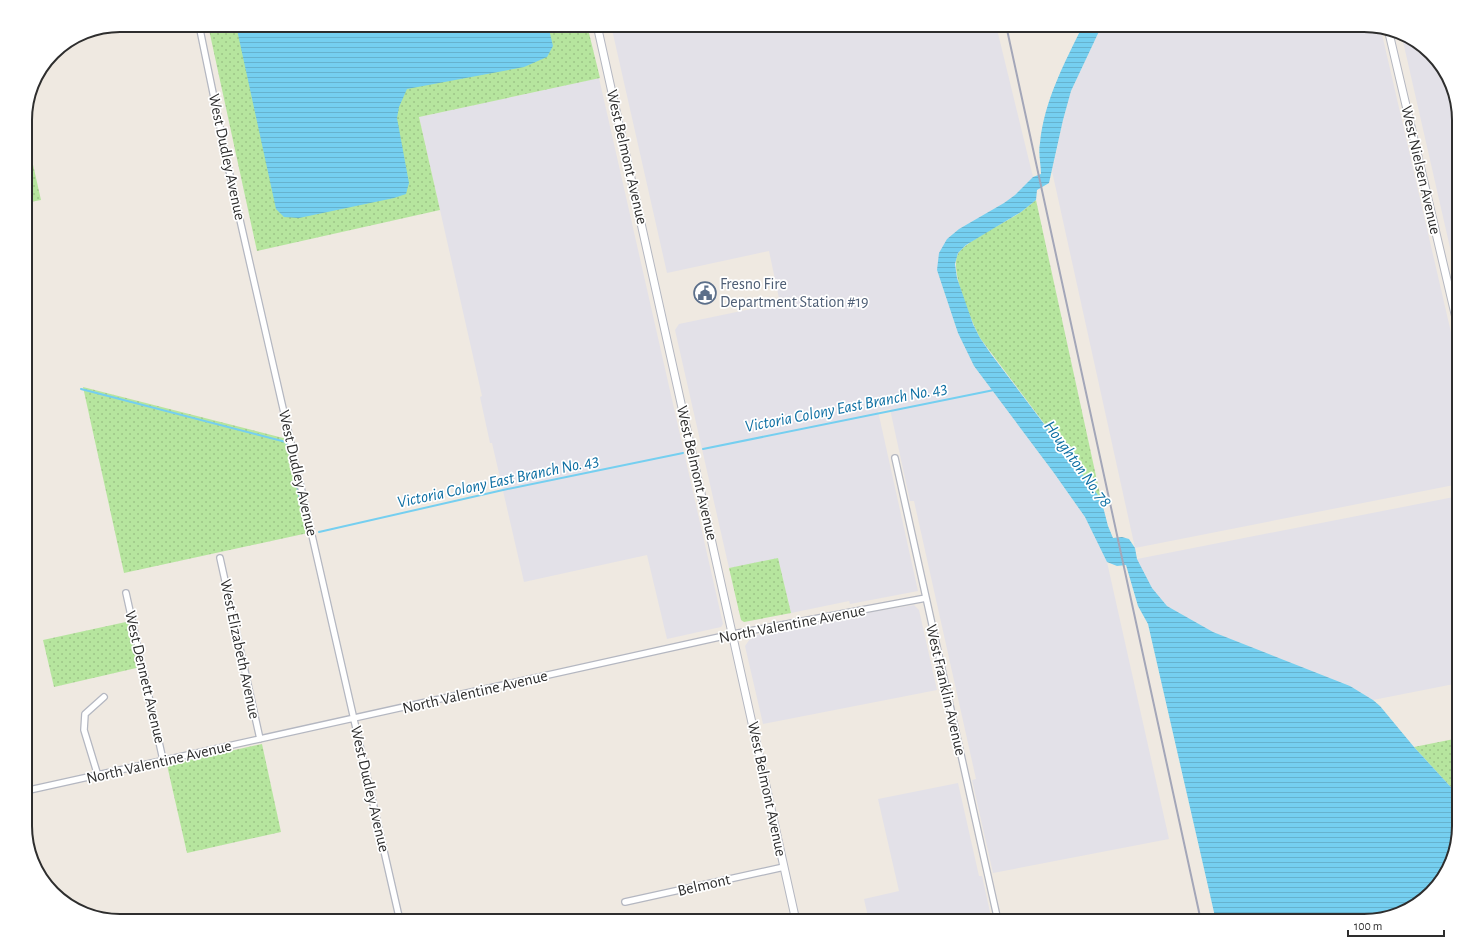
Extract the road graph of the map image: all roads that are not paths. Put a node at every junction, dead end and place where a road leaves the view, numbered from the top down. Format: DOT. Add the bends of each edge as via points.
graph roads {
  1 [pos="200,32"];
  2 [pos="600,32"];
  3 [pos="1390,36"];
  4 [pos="1452,301"];
  5 [pos="895,458"];
  6 [pos="220,558"];
  7 [pos="126,593"];
  8 [pos="926,598"];
  9 [pos="733,634"];
  10 [pos="104,697"];
  11 [pos="354,719"];
  12 [pos="260,740"];
  13 [pos="163,760"];
  14 [pos="98,776"];
  15 [pos="32,790"];
  16 [pos="784,867"];
  17 [pos="625,902"];
  18 [pos="398,914"];
  19 [pos="794,914"];
  20 [pos="996,914"];
  1 -- 11 [label="street, West Dudley Avenue" via="232,185"];
  2 -- 9 [label="street, West Belmont Avenue"];
  3 -- 4 [label="street, West Nielsen Avenue"];
  5 -- 8 [label="street, West Franklin Avenue"];
  6 -- 12 [label="street, West Elizabeth Avenue"];
  7 -- 13 [label="street, West Dennett Avenue"];
  8 -- 9 [label="street, North Valentine Avenue"];
  8 -- 20 [label="street, West Franklin Avenue"];
  9 -- 11 [label="street, North Valentine Avenue"];
  9 -- 16 [label="street, West Belmont Avenue"];
  10 -- 14 [label="street" via="85,714 84,730"];
  11 -- 12 [label="street, North Valentine Avenue"];
  11 -- 18 [label="street, West Dudley Avenue"];
  12 -- 13 [label="street, North Valentine Avenue"];
  13 -- 14 [label="street, North Valentine Avenue"];
  14 -- 15 [label="street, North Valentine Avenue"];
  16 -- 17 [label="street, Belmont"];
  16 -- 19 [label="street, West Belmont Avenue"];
}
